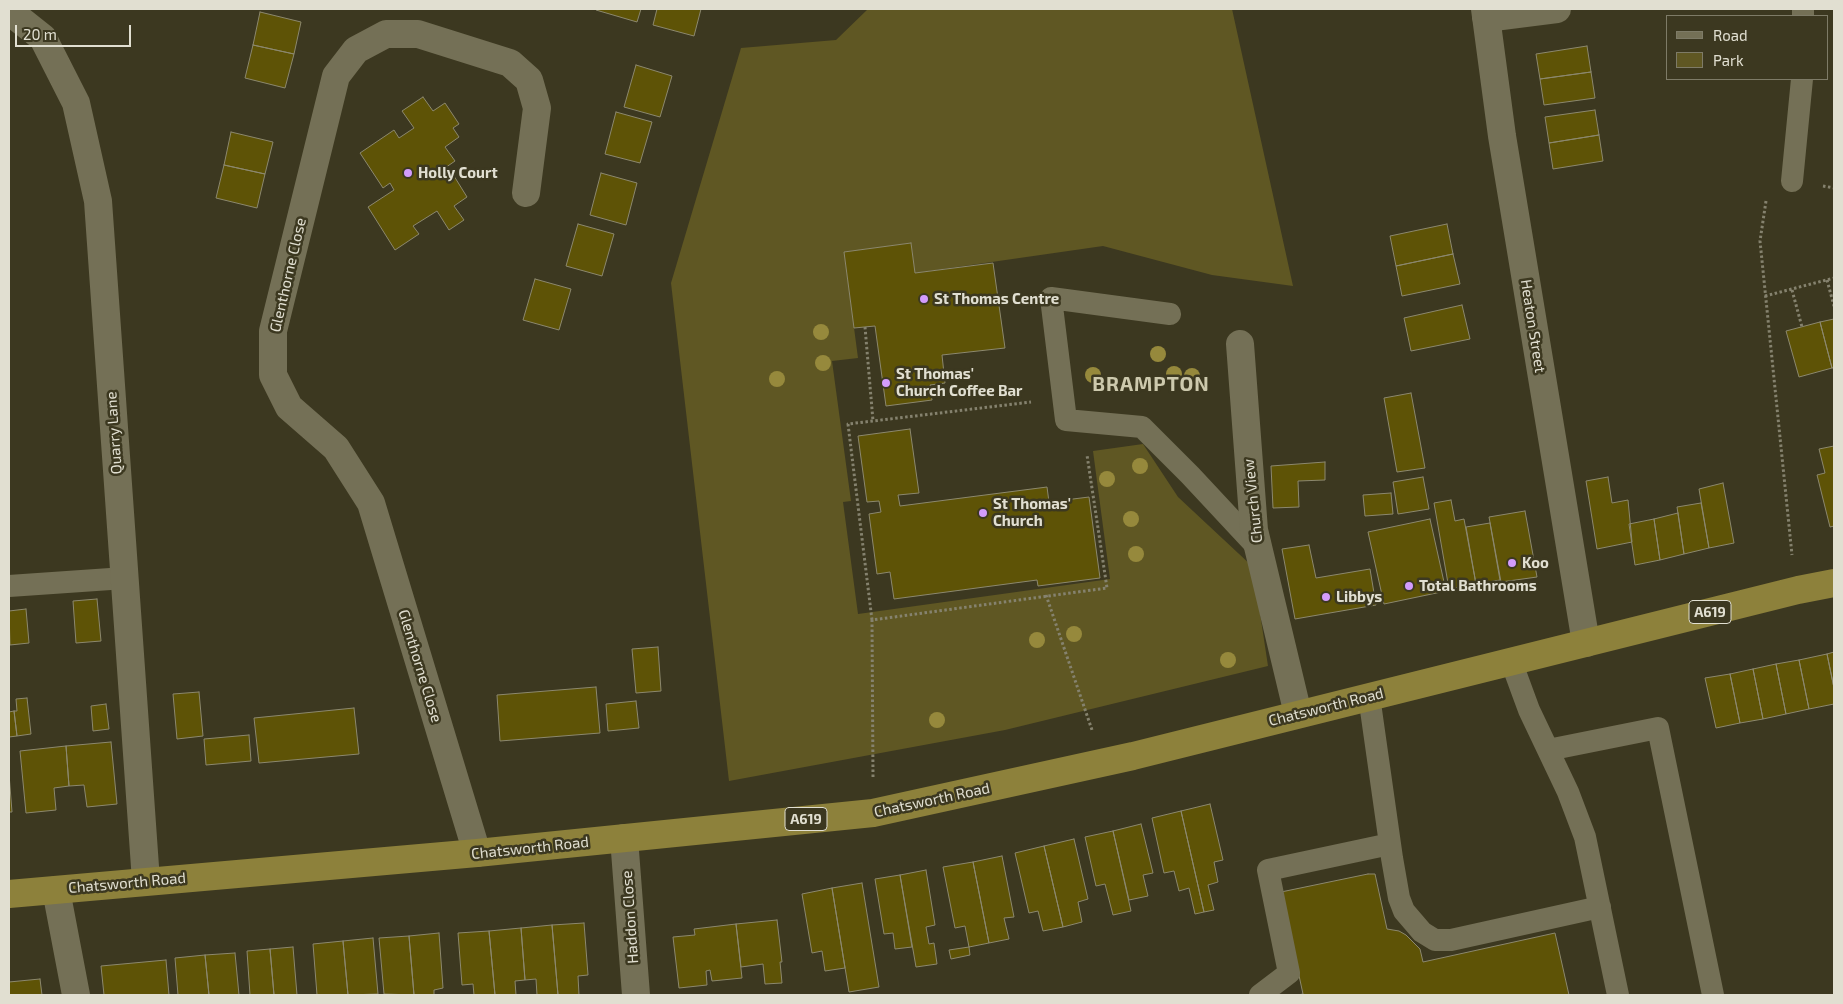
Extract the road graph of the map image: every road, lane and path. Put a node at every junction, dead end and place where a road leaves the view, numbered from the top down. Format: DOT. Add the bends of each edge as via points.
graph roads {
  1 [pos="1557,9"];
  2 [pos="9,10"];
  3 [pos="1485,13"];
  4 [pos="1802,80"];
  5 [pos="1792,181"];
  6 [pos="1767,192"];
  7 [pos="526,193"];
  8 [pos="1834,278"];
  9 [pos="1827,280"];
  10 [pos="1792,290"];
  11 [pos="1765,296"];
  12 [pos="1834,306"];
  13 [pos="1170,314"];
  14 [pos="865,327"];
  15 [pos="1802,328"];
  16 [pos="1240,344"];
  17 [pos="1063,398"];
  18 [pos="874,422"];
  19 [pos="1082,422"];
  20 [pos="1259,549"];
  21 [pos="1792,555"];
  22 [pos="125,578"];
  23 [pos="1834,583"];
  24 [pos="9,586"];
  25 [pos="1046,595"];
  26 [pos="872,620"];
  27 [pos="1586,643"];
  28 [pos="1511,662"];
  29 [pos="1369,696"];
  30 [pos="1298,714"];
  31 [pos="1548,750"];
  32 [pos="1103,763"];
  33 [pos="874,813"];
  34 [pos="624,838"];
  35 [pos="1390,844"];
  36 [pos="477,854"];
  37 [pos="146,881"];
  38 [pos="56,890"];
  39 [pos="9,894"];
  40 [pos="1600,907"];
  41 [pos="76,995"];
  42 [pos="636,995"];
  43 [pos="1260,995"];
  44 [pos="1618,995"];
  45 [pos="1713,995"];
  1 -- 3 [label="street"];
  2 -- 22 [label="street, Quarry Lane" via="43,38 76,103 98,201"];
  3 -- 27 [label="street, Heaton Street"];
  4 -- 5 [label="lane"];
  6 -- 11 [label="path" via="1760,240"];
  7 -- 36 [label="street, Glenthorne Close" via="537,108 530,80 510,63 418,34 386,34 356,50 336,76 273,331 273,375 289,407 336,448 371,503"];
  8 -- 9 [label="path"];
  9 -- 10 [label="path"];
  9 -- 12 [label="path"];
  10 -- 11 [label="path"];
  10 -- 15 [label="path"];
  11 -- 21 [label="path"];
  13 -- 17 [label="lane" via="1050,298"];
  14 -- 18 [label="path"];
  16 -- 20 [label="street, Church View" via="1254,530"];
  17 -- 18 [label="path"];
  17 -- 19 [label="lane" via="1066,420"];
  18 -- 26 [label="path" via="848,424"];
  19 -- 20 [label="lane" via="1142,427"];
  19 -- 25 [label="path" via="1107,588"];
  20 -- 30 [label="street, Church View"];
  22 -- 24 [label="lane"];
  22 -- 37 [label="street, Quarry Lane"];
  23 -- 27 [label="highway, Chatsworth Road / A619"];
  25 -- 26 [label="path"];
  25 -- 32 [label="path"];
  26 -- 33 [label="path"];
  27 -- 28 [label="highway, Chatsworth Road / A619"];
  28 -- 29 [label="highway, Chatsworth Road / A619"];
  28 -- 31 [label="lane"];
  29 -- 30 [label="highway, Chatsworth Road / A619"];
  29 -- 35 [label="lane"];
  30 -- 32 [label="highway, Chatsworth Road / A619"];
  31 -- 40 [label="lane" via="1585,837"];
  31 -- 45 [label="lane" via="1658,728"];
  32 -- 33 [label="highway, Chatsworth Road / A619"];
  33 -- 34 [label="highway, Chatsworth Road / A619"];
  34 -- 36 [label="highway, Chatsworth Road / A619"];
  34 -- 42 [label="street, Haddon Close"];
  35 -- 40 [label="lane" via="1404,911 1422,932 1435,940 1451,940"];
  35 -- 43 [label="lane" via="1268,870 1289,973"];
  36 -- 37 [label="highway, Chatsworth Road / A619"];
  37 -- 38 [label="highway, Chatsworth Road / A619"];
  38 -- 39 [label="highway, Chatsworth Road / A619"];
  38 -- 41 [label="street"];
  40 -- 44 [label="lane"];
}
